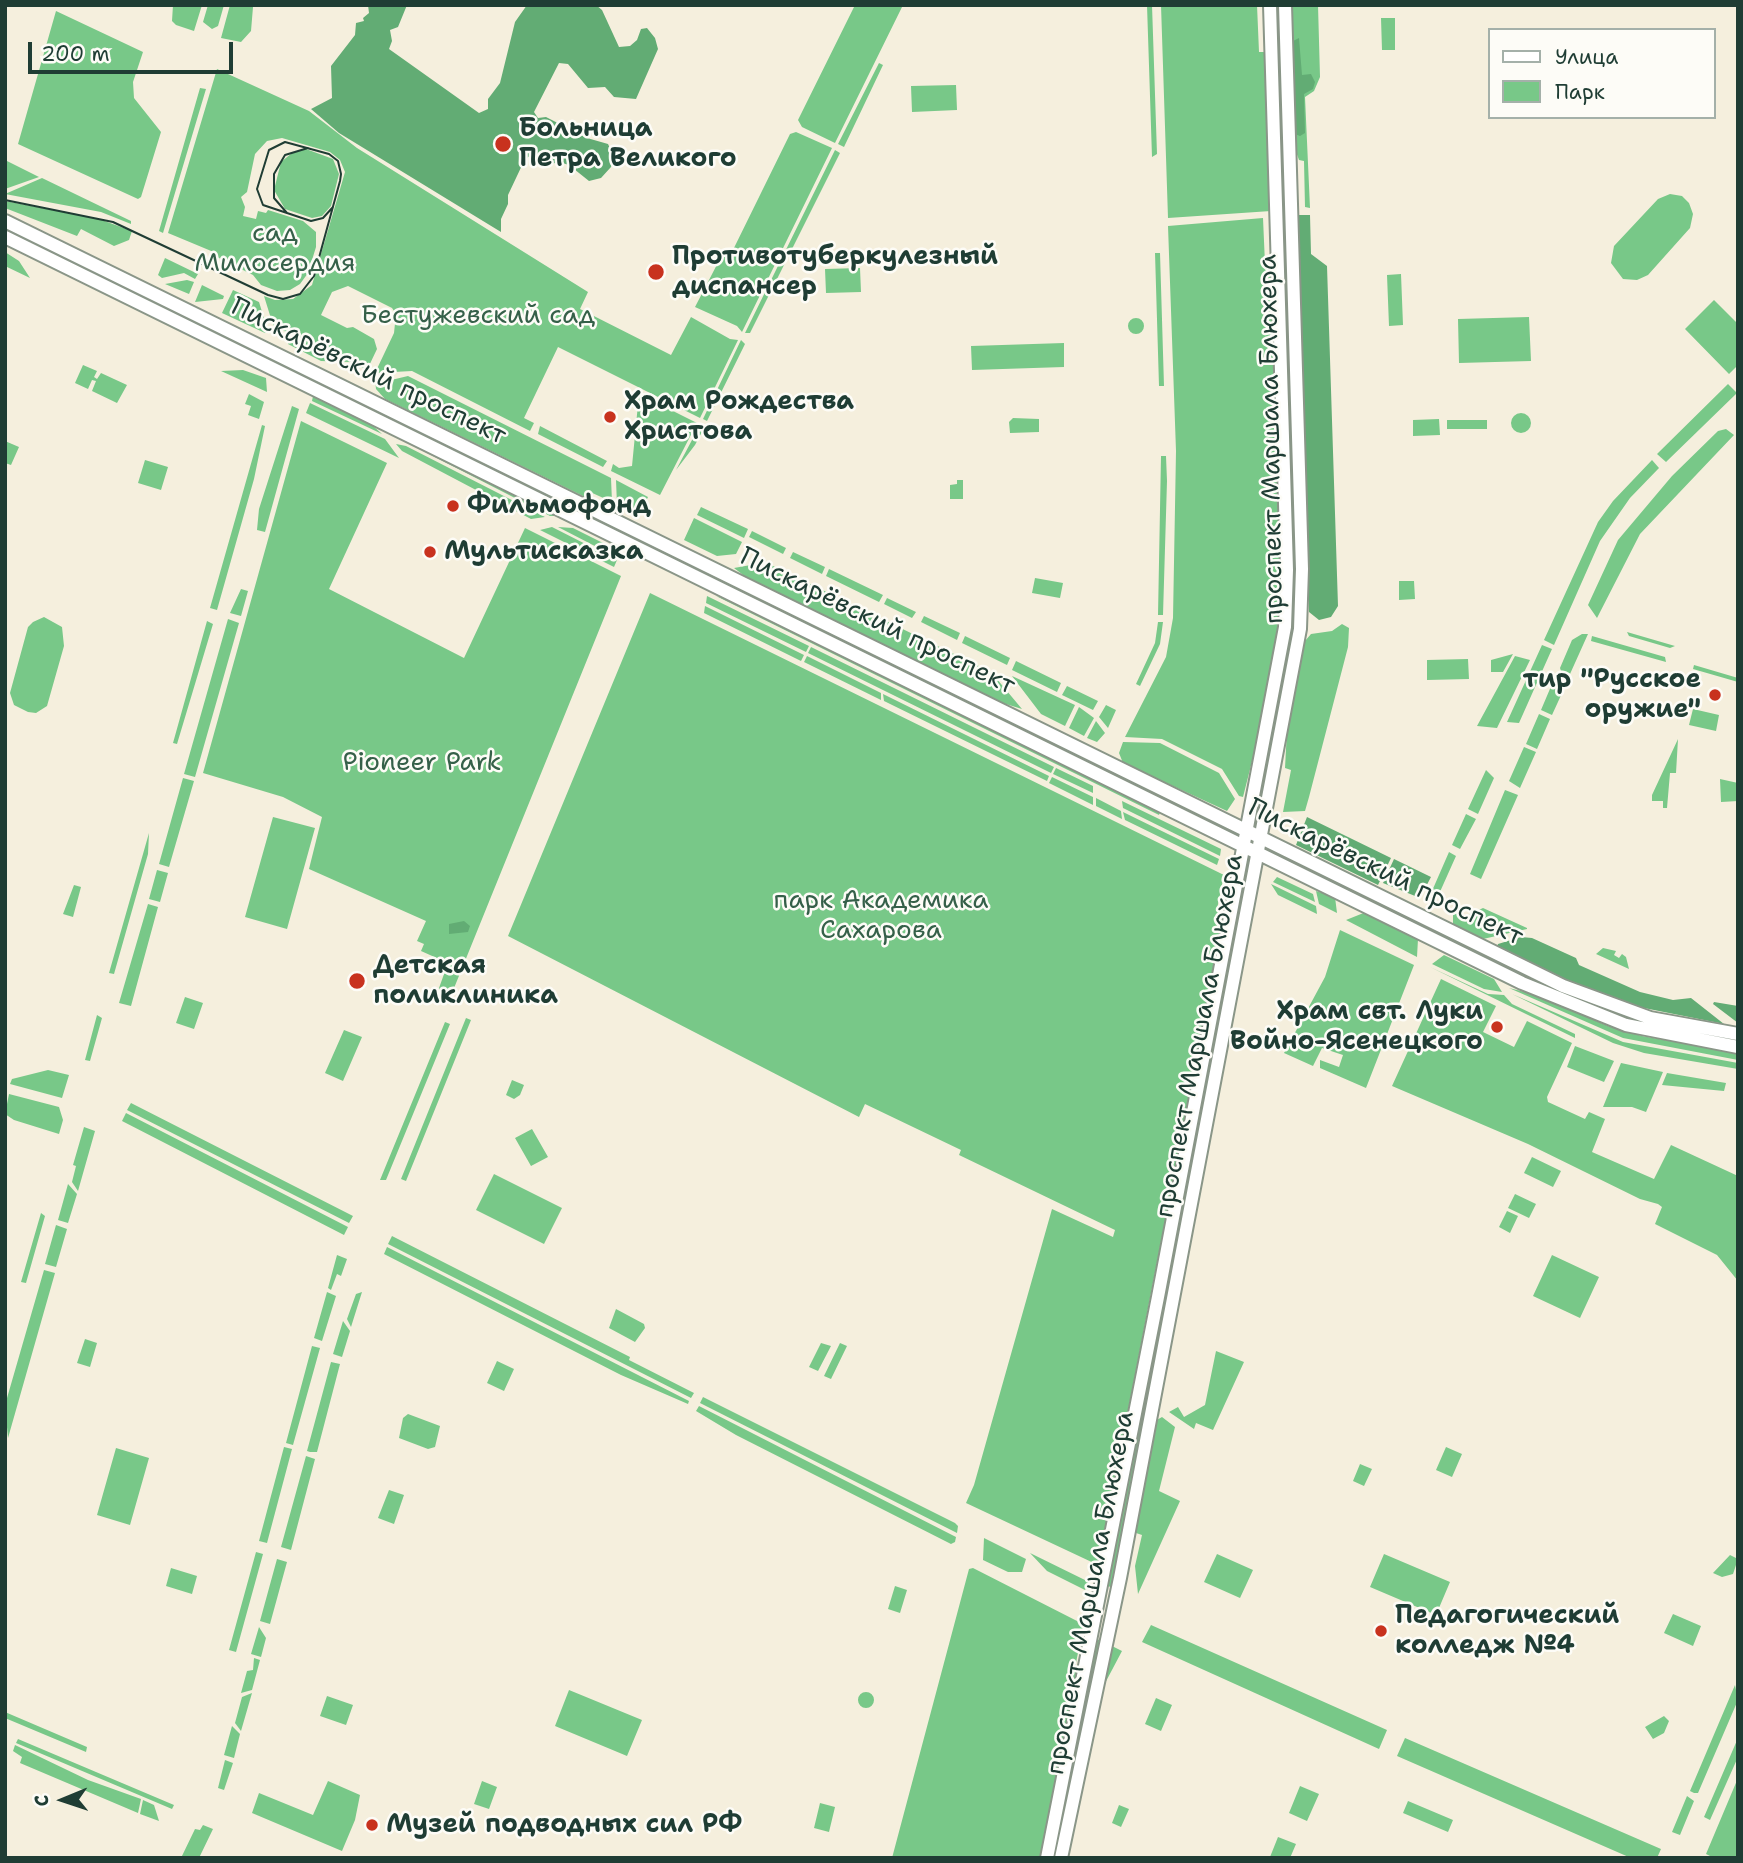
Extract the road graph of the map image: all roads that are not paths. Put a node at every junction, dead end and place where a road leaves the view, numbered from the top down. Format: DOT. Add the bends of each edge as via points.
graph roads {
  1 [pos="1270,5"];
  2 [pos="1284,5"];
  3 [pos="5,220"];
  4 [pos="5,237"];
  5 [pos="1285,627"];
  6 [pos="1300,629"];
  7 [pos="1247,830"];
  8 [pos="1261,836"];
  9 [pos="1244,847"];
  10 [pos="1258,854"];
  11 [pos="1738,1034"];
  12 [pos="1738,1047"];
  13 [pos="1181,1172"];
  14 [pos="1196,1176"];
  15 [pos="1047,1858"];
  16 [pos="1061,1858"];
  1 -- 5 [label="main road, проспект Маршала Блюхера"];
  2 -- 6 [label="main road, проспект Маршала Блюхера" via="1302,569"];
  3 -- 7 [label="main road, Пискарёвский проспект"];
  4 -- 9 [label="main road, Пискарёвский проспект"];
  5 -- 6 [label="main road"];
  5 -- 7 [label="main road, проспект Маршала Блюхера"];
  6 -- 8 [label="main road, проспект Маршала Блюхера"];
  7 -- 8 [label="main road, Пискарёвский проспект"];
  7 -- 9 [label="main road, проспект Маршала Блюхера"];
  8 -- 10 [label="main road, проспект Маршала Блюхера"];
  8 -- 11 [label="main road, Пискарёвский проспект" via="1590,998 1650,1018"];
  9 -- 10 [label="main road, Пискарёвский проспект"];
  9 -- 13 [label="main road, проспект Маршала Блюхера"];
  10 -- 12 [label="main road, Пискарёвский проспект" via="1598,1016 1643,1030"];
  10 -- 14 [label="main road, проспект Маршала Блюхера"];
  13 -- 14 [label="main road"];
  13 -- 15 [label="main road, проспект Маршала Блюхера"];
  14 -- 16 [label="main road, проспект Маршала Блюхера"];
}
